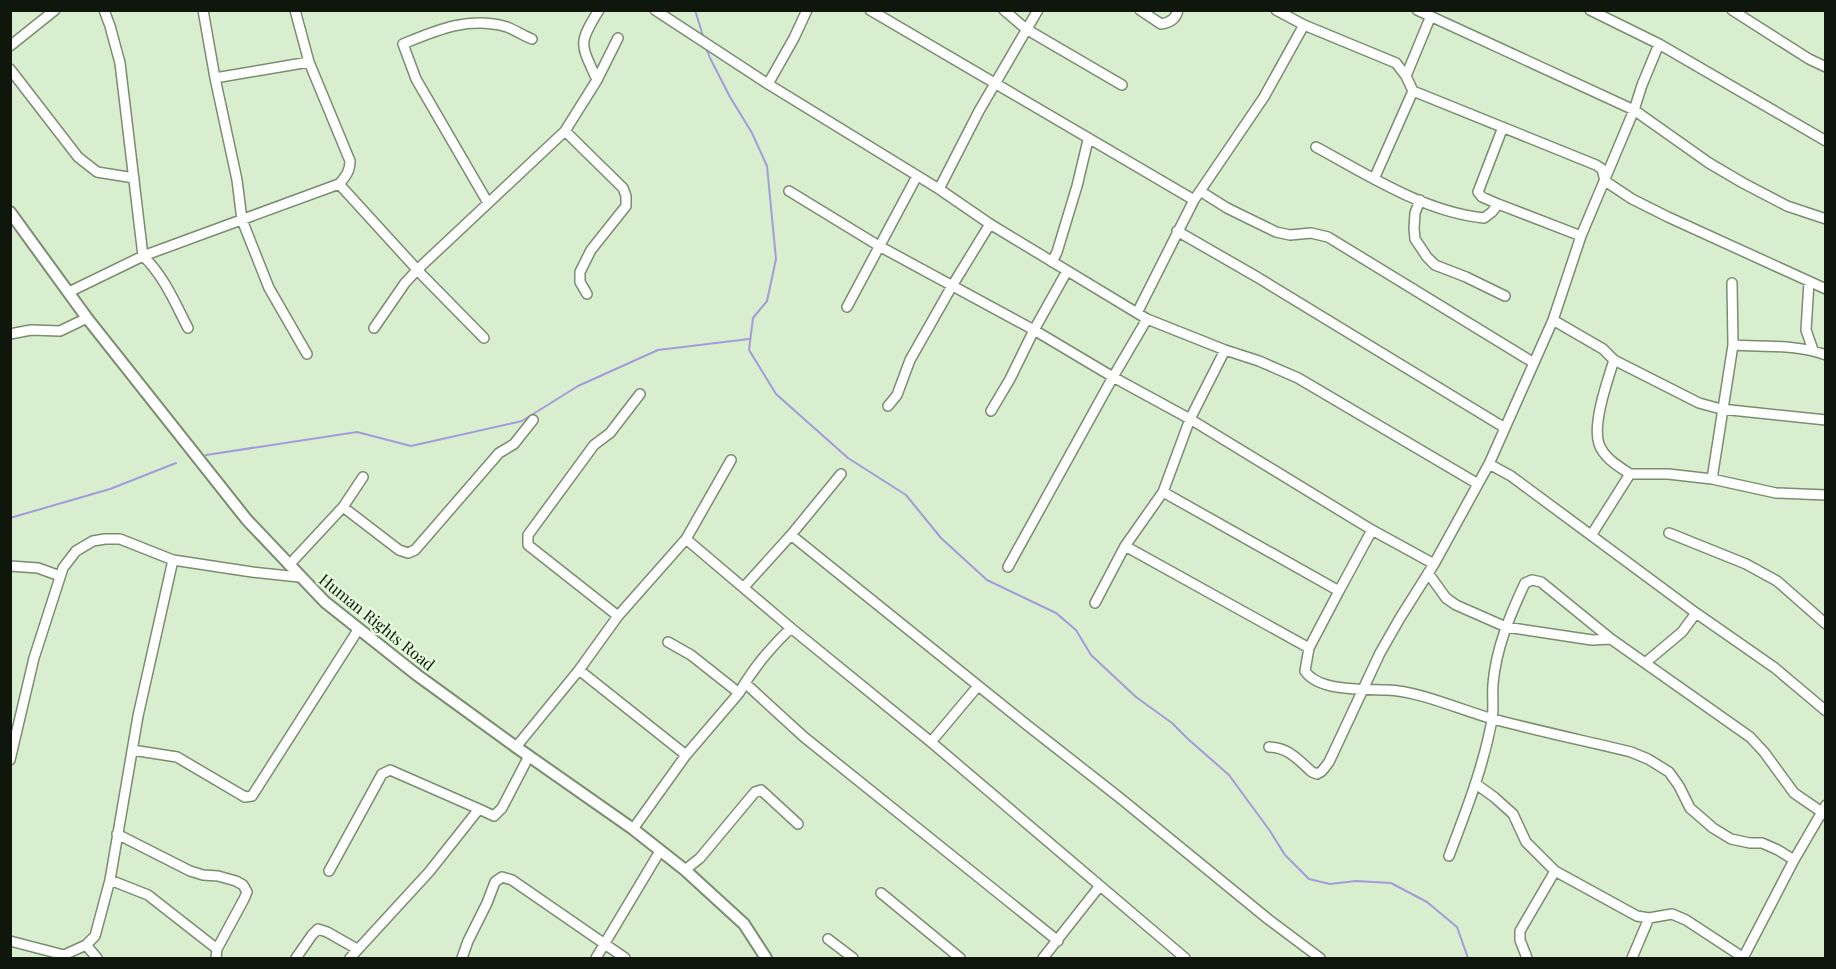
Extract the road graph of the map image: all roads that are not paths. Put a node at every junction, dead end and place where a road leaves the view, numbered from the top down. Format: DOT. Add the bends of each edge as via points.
graph roads {
  1 [pos="55,10"];
  2 [pos="104,10"];
  3 [pos="203,10"];
  4 [pos="295,10"];
  5 [pos="599,10"];
  6 [pos="655,10"];
  7 [pos="807,10"];
  8 [pos="870,10"];
  9 [pos="1004,10"];
  10 [pos="1038,10"];
  11 [pos="1140,10"];
  12 [pos="1178,10"];
  13 [pos="1276,10"];
  14 [pos="1417,10"];
  15 [pos="1590,10"];
  16 [pos="1732,10"];
  17 [pos="1430,18"];
  18 [pos="1304,25"];
  19 [pos="1026,29"];
  20 [pos="618,38"];
  21 [pos="532,39"];
  22 [pos="1659,44"];
  23 [pos="10,46"];
  24 [pos="309,62"];
  25 [pos="1826,67"];
  26 [pos="10,69"];
  27 [pos="1406,76"];
  28 [pos="215,78"];
  29 [pos="597,80"];
  30 [pos="768,84"];
  31 [pos="995,85"];
  32 [pos="1122,85"];
  33 [pos="1413,91"];
  34 [pos="1634,111"];
  35 [pos="1503,127"];
  36 [pos="565,131"];
  37 [pos="1088,140"];
  38 [pos="1826,141"];
  39 [pos="1316,147"];
  40 [pos="917,176"];
  41 [pos="134,178"];
  42 [pos="1374,179"];
  43 [pos="1605,181"];
  44 [pos="339,184"];
  45 [pos="939,189"];
  46 [pos="789,191"];
  47 [pos="1200,191"];
  48 [pos="1194,200"];
  49 [pos="1420,200"];
  50 [pos="488,203"];
  51 [pos="1498,204"];
  52 [pos="10,212"];
  53 [pos="1826,219"];
  54 [pos="242,220"];
  55 [pos="990,224"];
  56 [pos="1177,231"];
  57 [pos="1581,236"];
  58 [pos="879,246"];
  59 [pos="144,256"];
  60 [pos="1052,262"];
  61 [pos="418,269"];
  62 [pos="1067,271"];
  63 [pos="1809,282"];
  64 [pos="1732,283"];
  65 [pos="952,286"];
  66 [pos="1826,289"];
  67 [pos="69,292"];
  68 [pos="587,294"];
  69 [pos="1505,296"];
  70 [pos="847,307"];
  71 [pos="1137,313"];
  72 [pos="87,318"];
  73 [pos="1147,319"];
  74 [pos="1553,320"];
  75 [pos="188,328"];
  76 [pos="374,328"];
  77 [pos="1034,330"];
  78 [pos="10,334"];
  79 [pos="484,338"];
  80 [pos="1732,345"];
  81 [pos="1225,350"];
  82 [pos="1813,350"];
  83 [pos="307,354"];
  84 [pos="1826,355"];
  85 [pos="1614,360"];
  86 [pos="1534,363"];
  87 [pos="1113,377"];
  88 [pos="640,394"];
  89 [pos="888,405"];
  90 [pos="1721,409"];
  91 [pos="991,411"];
  92 [pos="1190,419"];
  93 [pos="533,420"];
  94 [pos="1826,420"];
  95 [pos="1505,428"];
  96 [pos="731,460"];
  97 [pos="1489,464"];
  98 [pos="841,474"];
  99 [pos="1630,474"];
  100 [pos="363,477"];
  101 [pos="1712,478"];
  102 [pos="1478,484"];
  103 [pos="1163,492"];
  104 [pos="1826,495"];
  105 [pos="343,507"];
  106 [pos="1372,530"];
  107 [pos="1669,533"];
  108 [pos="1592,534"];
  109 [pos="792,535"];
  110 [pos="686,539"];
  111 [pos="1125,546"];
  112 [pos="173,560"];
  113 [pos="1434,564"];
  114 [pos="290,565"];
  115 [pos="10,566"];
  116 [pos="1008,567"];
  117 [pos="1428,573"];
  118 [pos="60,576"];
  119 [pos="299,577"];
  120 [pos="744,587"];
  121 [pos="1339,591"];
  122 [pos="1095,603"];
  123 [pos="1696,613"];
  124 [pos="618,616"];
  125 [pos="1826,624"];
  126 [pos="1506,627"];
  127 [pos="791,628"];
  128 [pos="358,630"];
  129 [pos="1611,639"];
  130 [pos="668,642"];
  131 [pos="1309,648"];
  132 [pos="1645,663"];
  133 [pos="579,670"];
  134 [pos="745,683"];
  135 [pos="978,686"];
  136 [pos="1362,690"];
  137 [pos="739,693"];
  138 [pos="1826,711"];
  139 [pos="1492,719"];
  140 [pos="931,742"];
  141 [pos="12,747"];
  142 [pos="516,747"];
  143 [pos="1269,747"];
  144 [pos="132,750"];
  145 [pos="686,755"];
  146 [pos="529,756"];
  147 [pos="10,760"];
  148 [pos="1476,784"];
  149 [pos="479,809"];
  150 [pos="1824,810"];
  151 [pos="798,824"];
  152 [pos="633,829"];
  153 [pos="117,834"];
  154 [pos="660,851"];
  155 [pos="1449,856"];
  156 [pos="1794,860"];
  157 [pos="686,870"];
  158 [pos="329,871"];
  159 [pos="1555,871"];
  160 [pos="110,880"];
  161 [pos="1099,887"];
  162 [pos="881,893"];
  163 [pos="1649,918"];
  164 [pos="828,939"];
  165 [pos="10,941"];
  166 [pos="1058,941"];
  167 [pos="86,945"];
  168 [pos="605,945"];
  169 [pos="357,949"];
  170 [pos="216,954"];
  171 [pos="97,958"];
  172 [pos="296,958"];
  173 [pos="350,958"];
  174 [pos="462,958"];
  175 [pos="596,958"];
  176 [pos="626,958"];
  177 [pos="766,958"];
  178 [pos="853,958"];
  179 [pos="960,958"];
  180 [pos="1043,958"];
  181 [pos="1185,958"];
  182 [pos="1320,958"];
  183 [pos="1527,958"];
  184 [pos="1632,958"];
  185 [pos="1744,958"];
  1 -- 23 [label="street"];
  2 -- 41 [label="street" via="120,63"];
  3 -- 28 [label="street"];
  4 -- 24 [label="street"];
  5 -- 29 [label="street" via="583,39"];
  6 -- 30 [label="street"];
  7 -- 30 [label="street"];
  8 -- 31 [label="street"];
  9 -- 19 [label="street"];
  10 -- 19 [label="street"];
  11 -- 12 [label="street" via="1161,24 1170,22"];
  13 -- 18 [label="street"];
  14 -- 17 [label="street"];
  15 -- 22 [label="street"];
  16 -- 25 [label="street"];
  17 -- 27 [label="street"];
  17 -- 34 [label="street"];
  18 -- 27 [label="street" via="1396,63"];
  18 -- 47 [label="street" via="1264,97"];
  19 -- 31 [label="street"];
  19 -- 32 [label="street"];
  20 -- 29 [label="street"];
  21 -- 50 [label="street" via="507,27 475,23 450,25 403,44 426,98"];
  22 -- 34 [label="street"];
  22 -- 38 [label="street"];
  24 -- 28 [label="street"];
  24 -- 44 [label="street" via="350,160 350,168"];
  26 -- 41 [label="street" via="78,156 97,172"];
  27 -- 33 [label="street"];
  28 -- 54 [label="street"];
  29 -- 36 [label="street"];
  30 -- 40 [label="street"];
  31 -- 37 [label="street"];
  31 -- 45 [label="street"];
  33 -- 35 [label="street"];
  33 -- 42 [label="street"];
  34 -- 43 [label="street"];
  34 -- 53 [label="street" via="1743,183 1787,206"];
  35 -- 43 [label="street" via="1596,165 1602,169"];
  35 -- 51 [label="street" via="1478,192"];
  36 -- 50 [label="street"];
  36 -- 68 [label="street" via="623,188 626,196 626,206 583,264 580,282"];
  37 -- 48 [label="street"];
  37 -- 60 [label="street"];
  39 -- 42 [label="street"];
  40 -- 45 [label="street"];
  40 -- 58 [label="street"];
  41 -- 59 [label="street"];
  42 -- 49 [label="street"];
  43 -- 57 [label="street"];
  43 -- 63 [label="street" via="1668,218"];
  44 -- 54 [label="street"];
  44 -- 61 [label="street"];
  45 -- 55 [label="street"];
  46 -- 58 [label="street"];
  47 -- 48 [label="street"];
  47 -- 86 [label="street" via="1276,232 1329,237"];
  48 -- 56 [label="street"];
  49 -- 51 [label="street" via="1465,216 1484,218"];
  49 -- 69 [label="street" via="1415,213 1415,239 1427,257 1435,265"];
  50 -- 61 [label="street"];
  51 -- 57 [label="street"];
  52 -- 67 [label="street, Human Rights Road"];
  54 -- 59 [label="street"];
  54 -- 83 [label="street" via="269,288"];
  55 -- 60 [label="street"];
  55 -- 65 [label="street"];
  56 -- 71 [label="street"];
  56 -- 95 [label="street"];
  57 -- 74 [label="street"];
  58 -- 65 [label="street"];
  58 -- 70 [label="street"];
  59 -- 67 [label="street"];
  59 -- 75 [label="street" via="163,280"];
  60 -- 62 [label="street"];
  61 -- 76 [label="street"];
  61 -- 79 [label="street"];
  62 -- 71 [label="street"];
  62 -- 77 [label="street"];
  63 -- 66 [label="street"];
  63 -- 82 [label="street" via="1806,330"];
  64 -- 80 [label="street"];
  65 -- 77 [label="street"];
  65 -- 89 [label="street" via="910,360 897,395"];
  67 -- 72 [label="street, Human Rights Road"];
  71 -- 73 [label="street"];
  72 -- 78 [label="street" via="60,331"];
  72 -- 114 [label="street, Human Rights Road" via="247,520"];
  73 -- 81 [label="street"];
  73 -- 87 [label="street"];
  74 -- 85 [label="street"];
  74 -- 86 [label="street"];
  77 -- 87 [label="street"];
  77 -- 91 [label="street"];
  80 -- 82 [label="street"];
  80 -- 90 [label="street"];
  81 -- 92 [label="street"];
  81 -- 102 [label="street" via="1298,378"];
  82 -- 84 [label="street"];
  85 -- 90 [label="street" via="1700,403"];
  85 -- 99 [label="street" via="1601,403 1599,444 1610,460"];
  86 -- 95 [label="street"];
  87 -- 92 [label="street"];
  87 -- 116 [label="street"];
  88 -- 124 [label="street" via="610,433 594,445 527,541"];
  90 -- 94 [label="street"];
  90 -- 101 [label="street"];
  92 -- 103 [label="street"];
  92 -- 106 [label="street"];
  93 -- 105 [label="street" via="415,550 399,550"];
  95 -- 97 [label="street"];
  96 -- 110 [label="street"];
  97 -- 102 [label="street"];
  97 -- 108 [label="street"];
  98 -- 109 [label="street"];
  99 -- 101 [label="street"];
  99 -- 108 [label="street"];
  100 -- 105 [label="street"];
  101 -- 104 [label="street" via="1776,493"];
  102 -- 113 [label="street"];
  103 -- 111 [label="street"];
  103 -- 121 [label="street"];
  105 -- 114 [label="street"];
  106 -- 113 [label="street"];
  106 -- 121 [label="street"];
  107 -- 125 [label="street" via="1777,581"];
  108 -- 123 [label="street"];
  109 -- 120 [label="street"];
  109 -- 135 [label="street"];
  110 -- 120 [label="street"];
  110 -- 124 [label="street"];
  111 -- 122 [label="street"];
  111 -- 131 [label="street"];
  112 -- 118 [label="street" via="120,539 105,539 76,551"];
  112 -- 119 [label="street"];
  112 -- 144 [label="street"];
  113 -- 117 [label="street"];
  114 -- 119 [label="street, Human Rights Road"];
  115 -- 118 [label="street" via="38,568"];
  117 -- 126 [label="street" via="1456,605"];
  117 -- 136 [label="street"];
  118 -- 141 [label="street"];
  119 -- 128 [label="street, Human Rights Road"];
  120 -- 127 [label="street"];
  121 -- 131 [label="street"];
  123 -- 132 [label="street" via="1682,632"];
  123 -- 138 [label="street" via="1775,668"];
  124 -- 133 [label="street"];
  126 -- 129 [label="street" via="1592,640"];
  126 -- 129 [label="street" via="1524,583 1532,580 1541,582"];
  126 -- 139 [label="street" via="1493,682"];
  127 -- 134 [label="street"];
  127 -- 140 [label="street"];
  128 -- 142 [label="street, Human Rights Road"];
  128 -- 144 [label="street" via="252,796 245,797 177,757"];
  129 -- 132 [label="street"];
  130 -- 137 [label="street"];
  131 -- 136 [label="street" via="1305,671 1308,676 1321,683"];
  132 -- 150 [label="street" via="1750,737 1794,793"];
  133 -- 142 [label="street"];
  133 -- 145 [label="street"];
  134 -- 137 [label="street"];
  134 -- 166 [label="street" via="804,737"];
  135 -- 140 [label="street"];
  135 -- 182 [label="street"];
  136 -- 139 [label="street" via="1389,690 1422,697"];
  136 -- 143 [label="street" via="1322,771 1312,772 1288,751"];
  137 -- 145 [label="street"];
  139 -- 148 [label="street"];
  139 -- 156 [label="street" via="1648,759 1669,772 1690,808 1713,828 1731,839 1778,849"];
  140 -- 161 [label="street"];
  141 -- 147 [label="street"];
  142 -- 146 [label="street, Human Rights Road"];
  144 -- 153 [label="street"];
  145 -- 152 [label="street"];
  146 -- 149 [label="street" via="502,808 494,816"];
  146 -- 152 [label="street, Human Rights Road"];
  148 -- 155 [label="street"];
  148 -- 159 [label="street" via="1513,814 1526,842"];
  149 -- 158 [label="street" via="390,770 382,774"];
  149 -- 169 [label="street" via="429,872"];
  150 -- 156 [label="street"];
  151 -- 157 [label="street" via="761,790 755,792"];
  152 -- 154 [label="street, Human Rights Road"];
  153 -- 160 [label="street"];
  153 -- 170 [label="street" via="190,872 243,885 247,892"];
  154 -- 157 [label="street, Human Rights Road"];
  154 -- 168 [label="street"];
  156 -- 185 [label="street"];
  157 -- 177 [label="street, Human Rights Road" via="744,924"];
  159 -- 163 [label="street" via="1637,916"];
  159 -- 183 [label="street" via="1520,931"];
  160 -- 167 [label="street" via="95,936"];
  160 -- 170 [label="street" via="148,895"];
  161 -- 166 [label="street"];
  161 -- 181 [label="street"];
  162 -- 179 [label="street"];
  163 -- 184 [label="street"];
  163 -- 185 [label="street" via="1672,914"];
  164 -- 178 [label="street"];
  165 -- 167 [label="street" via="64,955"];
  166 -- 180 [label="street"];
  167 -- 171 [label="street"];
  168 -- 174 [label="street" via="512,880 502,877 495,882"];
  168 -- 175 [label="street"];
  168 -- 176 [label="street"];
  169 -- 172 [label="street" via="318,929"];
  169 -- 173 [label="street"];
}
